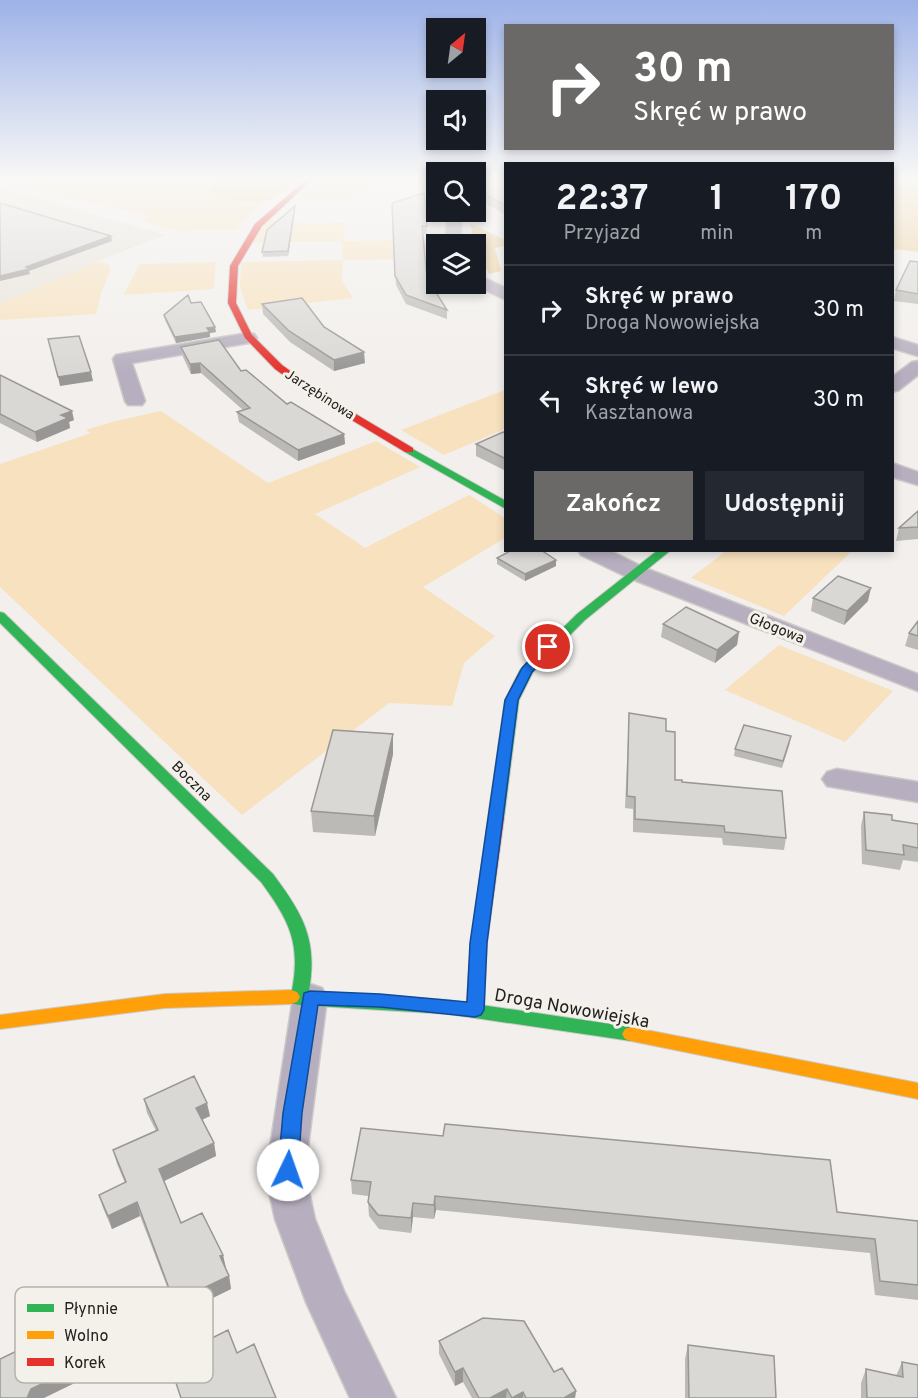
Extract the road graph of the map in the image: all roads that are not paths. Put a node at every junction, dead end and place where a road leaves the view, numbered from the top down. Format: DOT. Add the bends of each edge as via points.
graph roads {
  1 [pos="243,243"];
  2 [pos="486,284"];
  3 [pos="504,294"];
  4 [pos="248,338"];
  5 [pos="894,343"];
  6 [pos="918,351"];
  7 [pos="918,366"];
  8 [pos="894,384"];
  9 [pos="135,401"];
  10 [pos="894,470"];
  11 [pos="918,479"];
  12 [pos="504,505"];
  13 [pos="593,552"];
  14 [pos="663,552"];
  15 [pos="637,573"];
  16 [pos="0,616"];
  17 [pos="918,683"];
  18 [pos="837,779"];
  19 [pos="918,792"];
  20 [pos="305,998"];
  21 [pos="475,1010"];
  22 [pos="0,1022"];
  23 [pos="918,1091"];
  24 [pos="373,1398"];
  1 -- 4 [label="street, Jarzębinowa" via="233,263 229,288"];
  2 -- 3 [label="street"];
  4 -- 9 [label="street" via="122,359"];
  4 -- 12 [label="street, Jarzębinowa" via="287,375"];
  5 -- 6 [label="street"];
  7 -- 8 [label="street"];
  10 -- 11 [label="street"];
  13 -- 15 [label="street"];
  14 -- 15 [label="street"];
  15 -- 17 [label="street, Głogowa"];
  15 -- 21 [label="street" via="548,647 526,670 512,700 479,943"];
  16 -- 20 [label="street, Boczna" via="259,867 280,893 307,954"];
  18 -- 19 [label="street"];
  20 -- 21 [label="street, Droga Nowowiejska" via="380,1000"];
  20 -- 22 [label="street, Droga Nowowiejska" via="136,1004"];
  20 -- 24 [label="street" via="288,1186 295,1220 319,1282"];
  21 -- 23 [label="street, Droga Nowowiejska" via="580,1026"];
}
